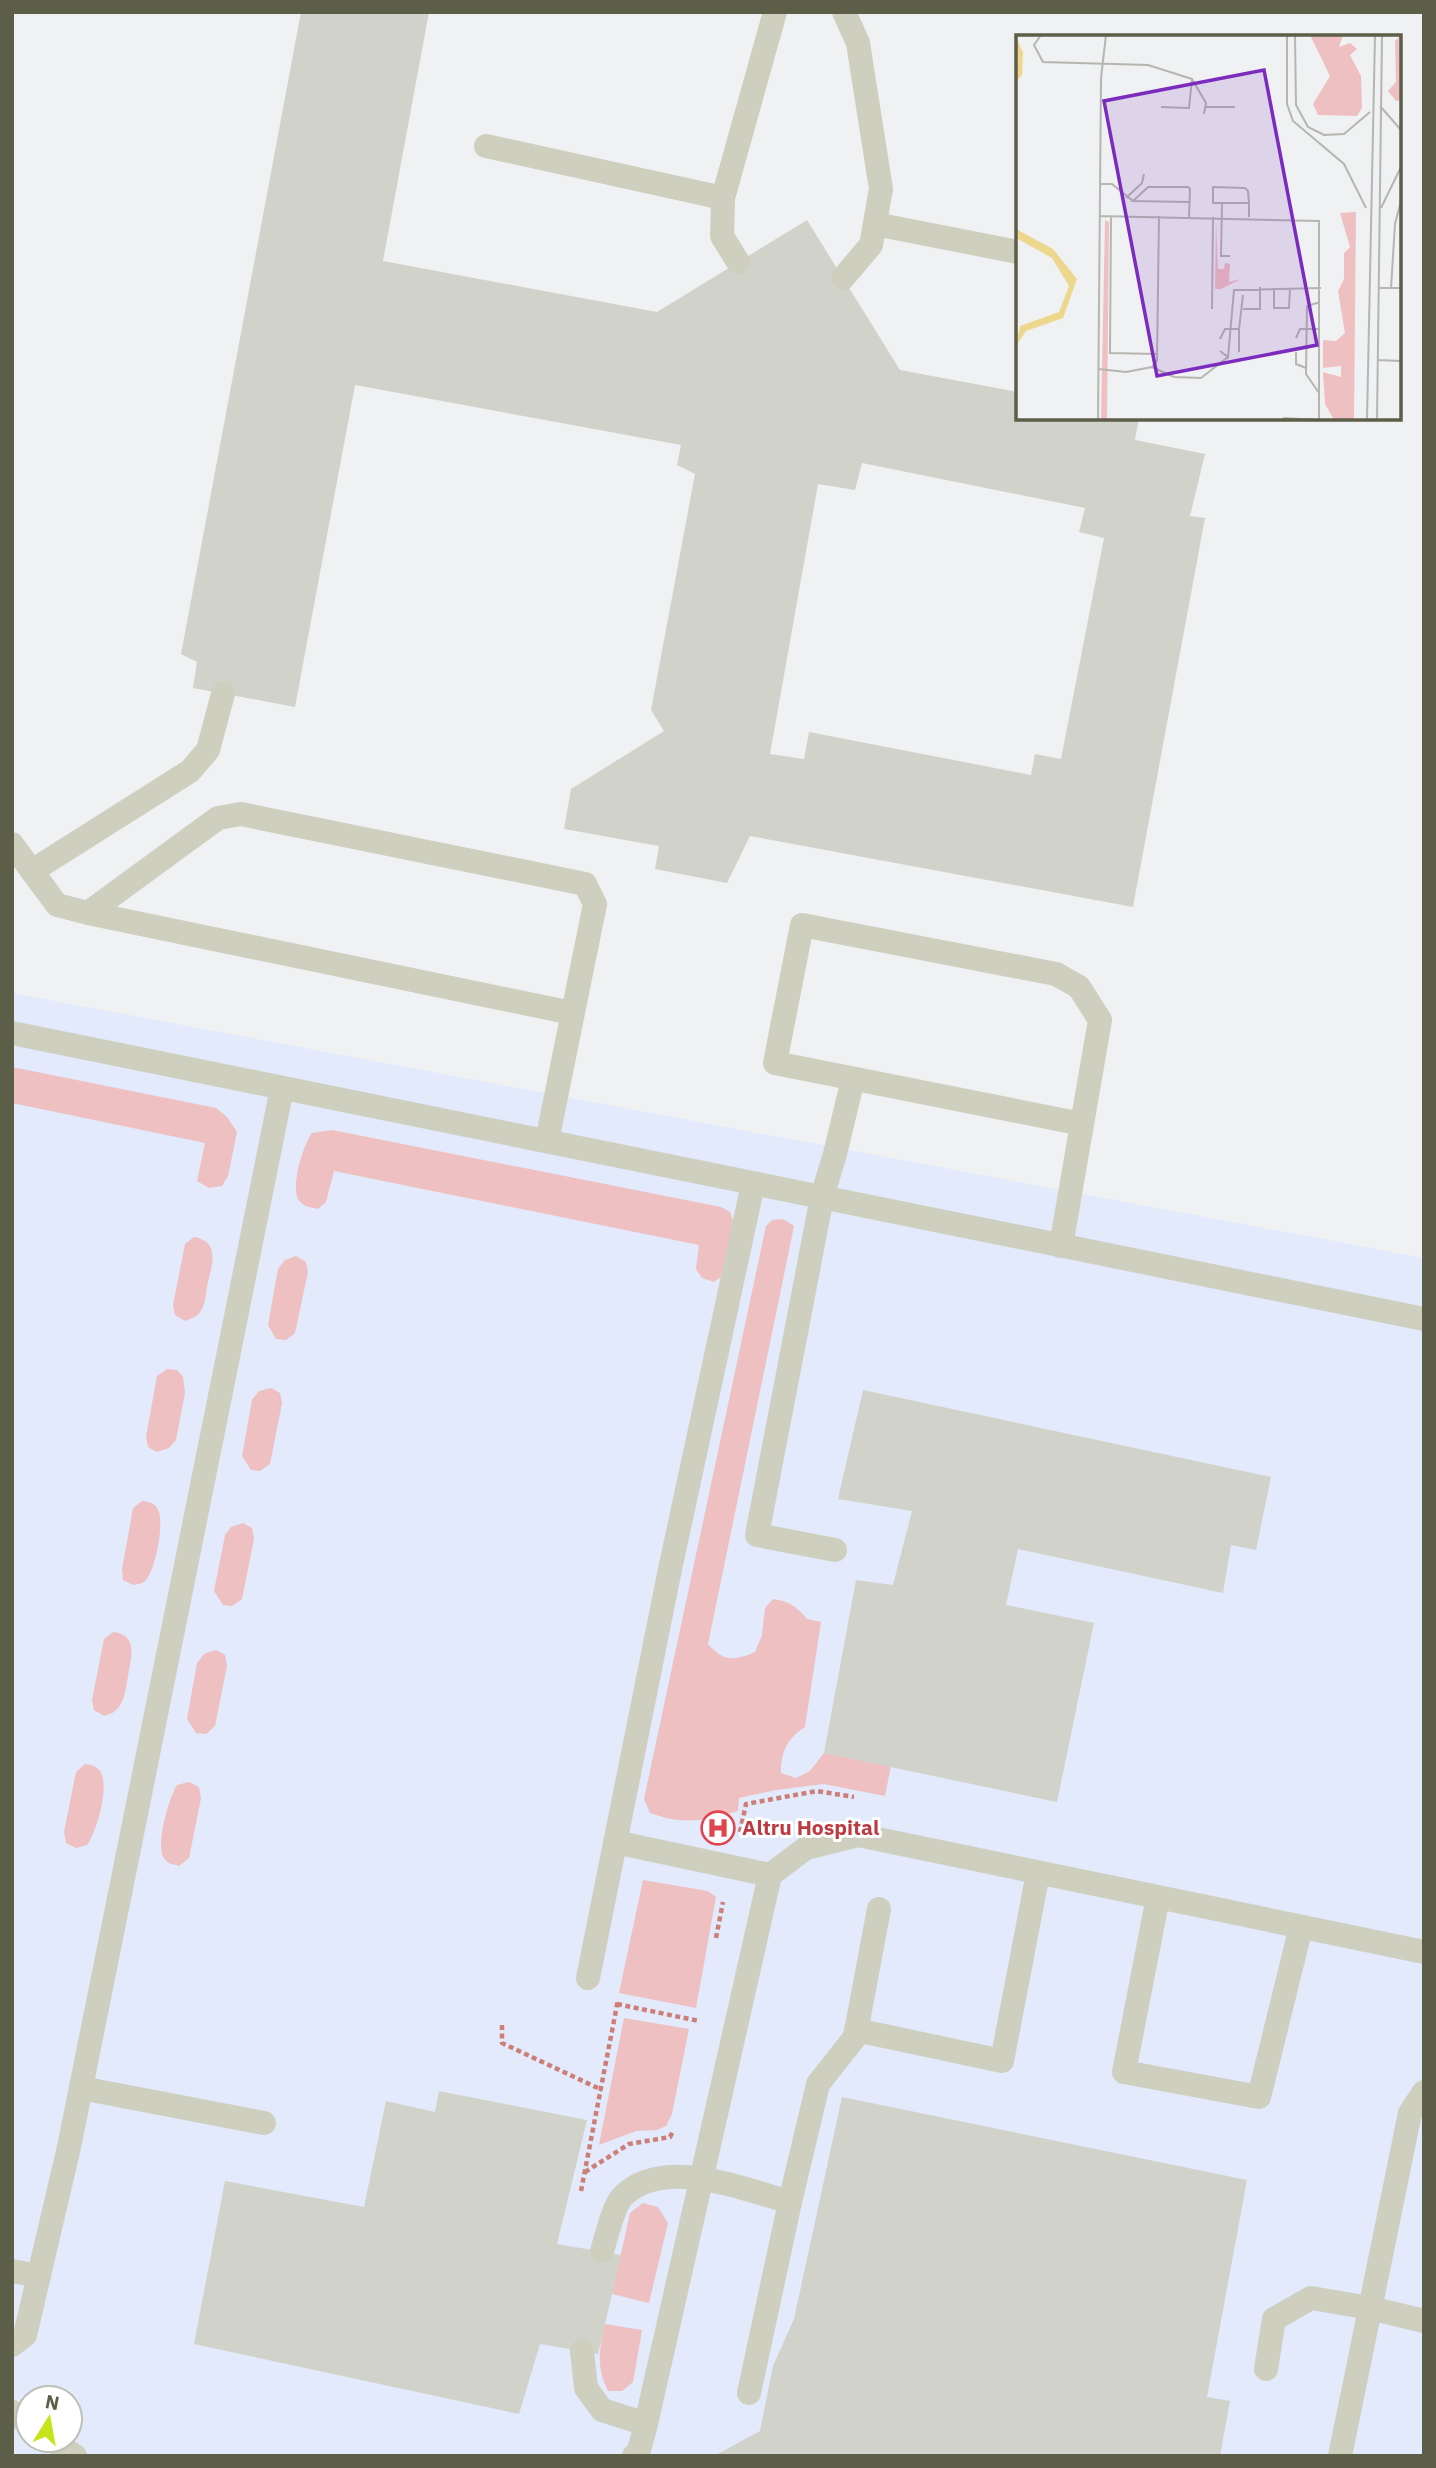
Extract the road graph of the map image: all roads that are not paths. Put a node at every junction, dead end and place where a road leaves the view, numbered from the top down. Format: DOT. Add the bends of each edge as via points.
graph roads {
  1 [pos="775,12"];
  2 [pos="844,12"];
  3 [pos="486,146"];
  4 [pos="723,198"];
  5 [pos="875,224"];
  6 [pos="1016,253"];
  7 [pos="738,262"];
  8 [pos="843,278"];
  9 [pos="223,694"];
  10 [pos="12,844"];
  11 [pos="32,872"];
  12 [pos="88,913"];
  13 [pos="572,1013"];
  14 [pos="12,1033"];
  15 [pos="853,1079"];
  16 [pos="282,1087"];
  17 [pos="1082,1124"];
  18 [pos="547,1142"];
  19 [pos="753,1184"];
  20 [pos="822,1197"];
  21 [pos="1061,1246"];
  22 [pos="1424,1319"];
  23 [pos="835,1550"];
  24 [pos="615,1842"];
  25 [pos="1038,1873"];
  26 [pos="770,1875"];
  27 [pos="1158,1897"];
  28 [pos="879,1909"];
  29 [pos="1301,1927"];
  30 [pos="1424,1952"];
  31 [pos="588,1978"];
  32 [pos="856,2030"];
  33 [pos="81,2088"];
  34 [pos="1424,2092"];
  35 [pos="264,2123"];
  36 [pos="700,2178"];
  37 [pos="790,2202"];
  38 [pos="602,2251"];
  39 [pos="12,2271"];
  40 [pos="39,2276"];
  41 [pos="1370,2308"];
  42 [pos="1424,2321"];
  43 [pos="12,2345"];
  44 [pos="582,2351"];
  45 [pos="1266,2369"];
  46 [pos="749,2393"];
  47 [pos="646,2424"];
  48 [pos="634,2456"];
  49 [pos="1340,2456"];
  1 -- 4 [label="lane"];
  2 -- 5 [label="lane" via="858,43 881,189"];
  3 -- 4 [label="lane"];
  4 -- 7 [label="lane" via="722,236"];
  5 -- 6 [label="lane"];
  5 -- 8 [label="lane" via="871,245"];
  9 -- 11 [label="lane" via="208,750 190,771"];
  10 -- 11 [label="lane"];
  11 -- 12 [label="lane" via="57,905"];
  12 -- 13 [label="lane"];
  12 -- 13 [label="lane" via="218,818 241,814 585,884 595,904"];
  13 -- 18 [label="lane"];
  14 -- 16 [label="lane"];
  15 -- 17 [label="lane"];
  15 -- 17 [label="lane" via="775,1063 802,925 1056,974 1079,986 1100,1020"];
  15 -- 20 [label="lane"];
  16 -- 18 [label="lane"];
  16 -- 33 [label="lane"];
  17 -- 21 [label="lane"];
  18 -- 19 [label="lane"];
  19 -- 20 [label="lane"];
  19 -- 24 [label="lane"];
  20 -- 21 [label="lane"];
  20 -- 23 [label="lane" via="757,1535"];
  21 -- 22 [label="lane"];
  24 -- 26 [label="lane"];
  24 -- 31 [label="lane"];
  25 -- 26 [label="lane" via="858,1835 806,1848"];
  25 -- 27 [label="lane"];
  25 -- 32 [label="lane" via="1002,2061"];
  26 -- 36 [label="lane"];
  27 -- 29 [label="lane"];
  27 -- 29 [label="lane" via="1124,2072 1259,2097"];
  28 -- 32 [label="lane"];
  29 -- 30 [label="lane"];
  32 -- 37 [label="lane" via="818,2084"];
  33 -- 35 [label="lane"];
  33 -- 40 [label="lane"];
  34 -- 41 [label="lane" via="1410,2113"];
  36 -- 37 [label="lane"];
  36 -- 38 [label="lane" via="663,2177 641,2183 621,2197"];
  36 -- 47 [label="lane"];
  37 -- 46 [label="lane"];
  39 -- 40 [label="lane"];
  40 -- 43 [label="lane" via="25,2334"];
  41 -- 42 [label="lane"];
  41 -- 45 [label="lane" via="1311,2298 1274,2319"];
  41 -- 49 [label="lane"];
  44 -- 47 [label="lane" via="586,2388 602,2410"];
  47 -- 48 [label="lane"];
}
